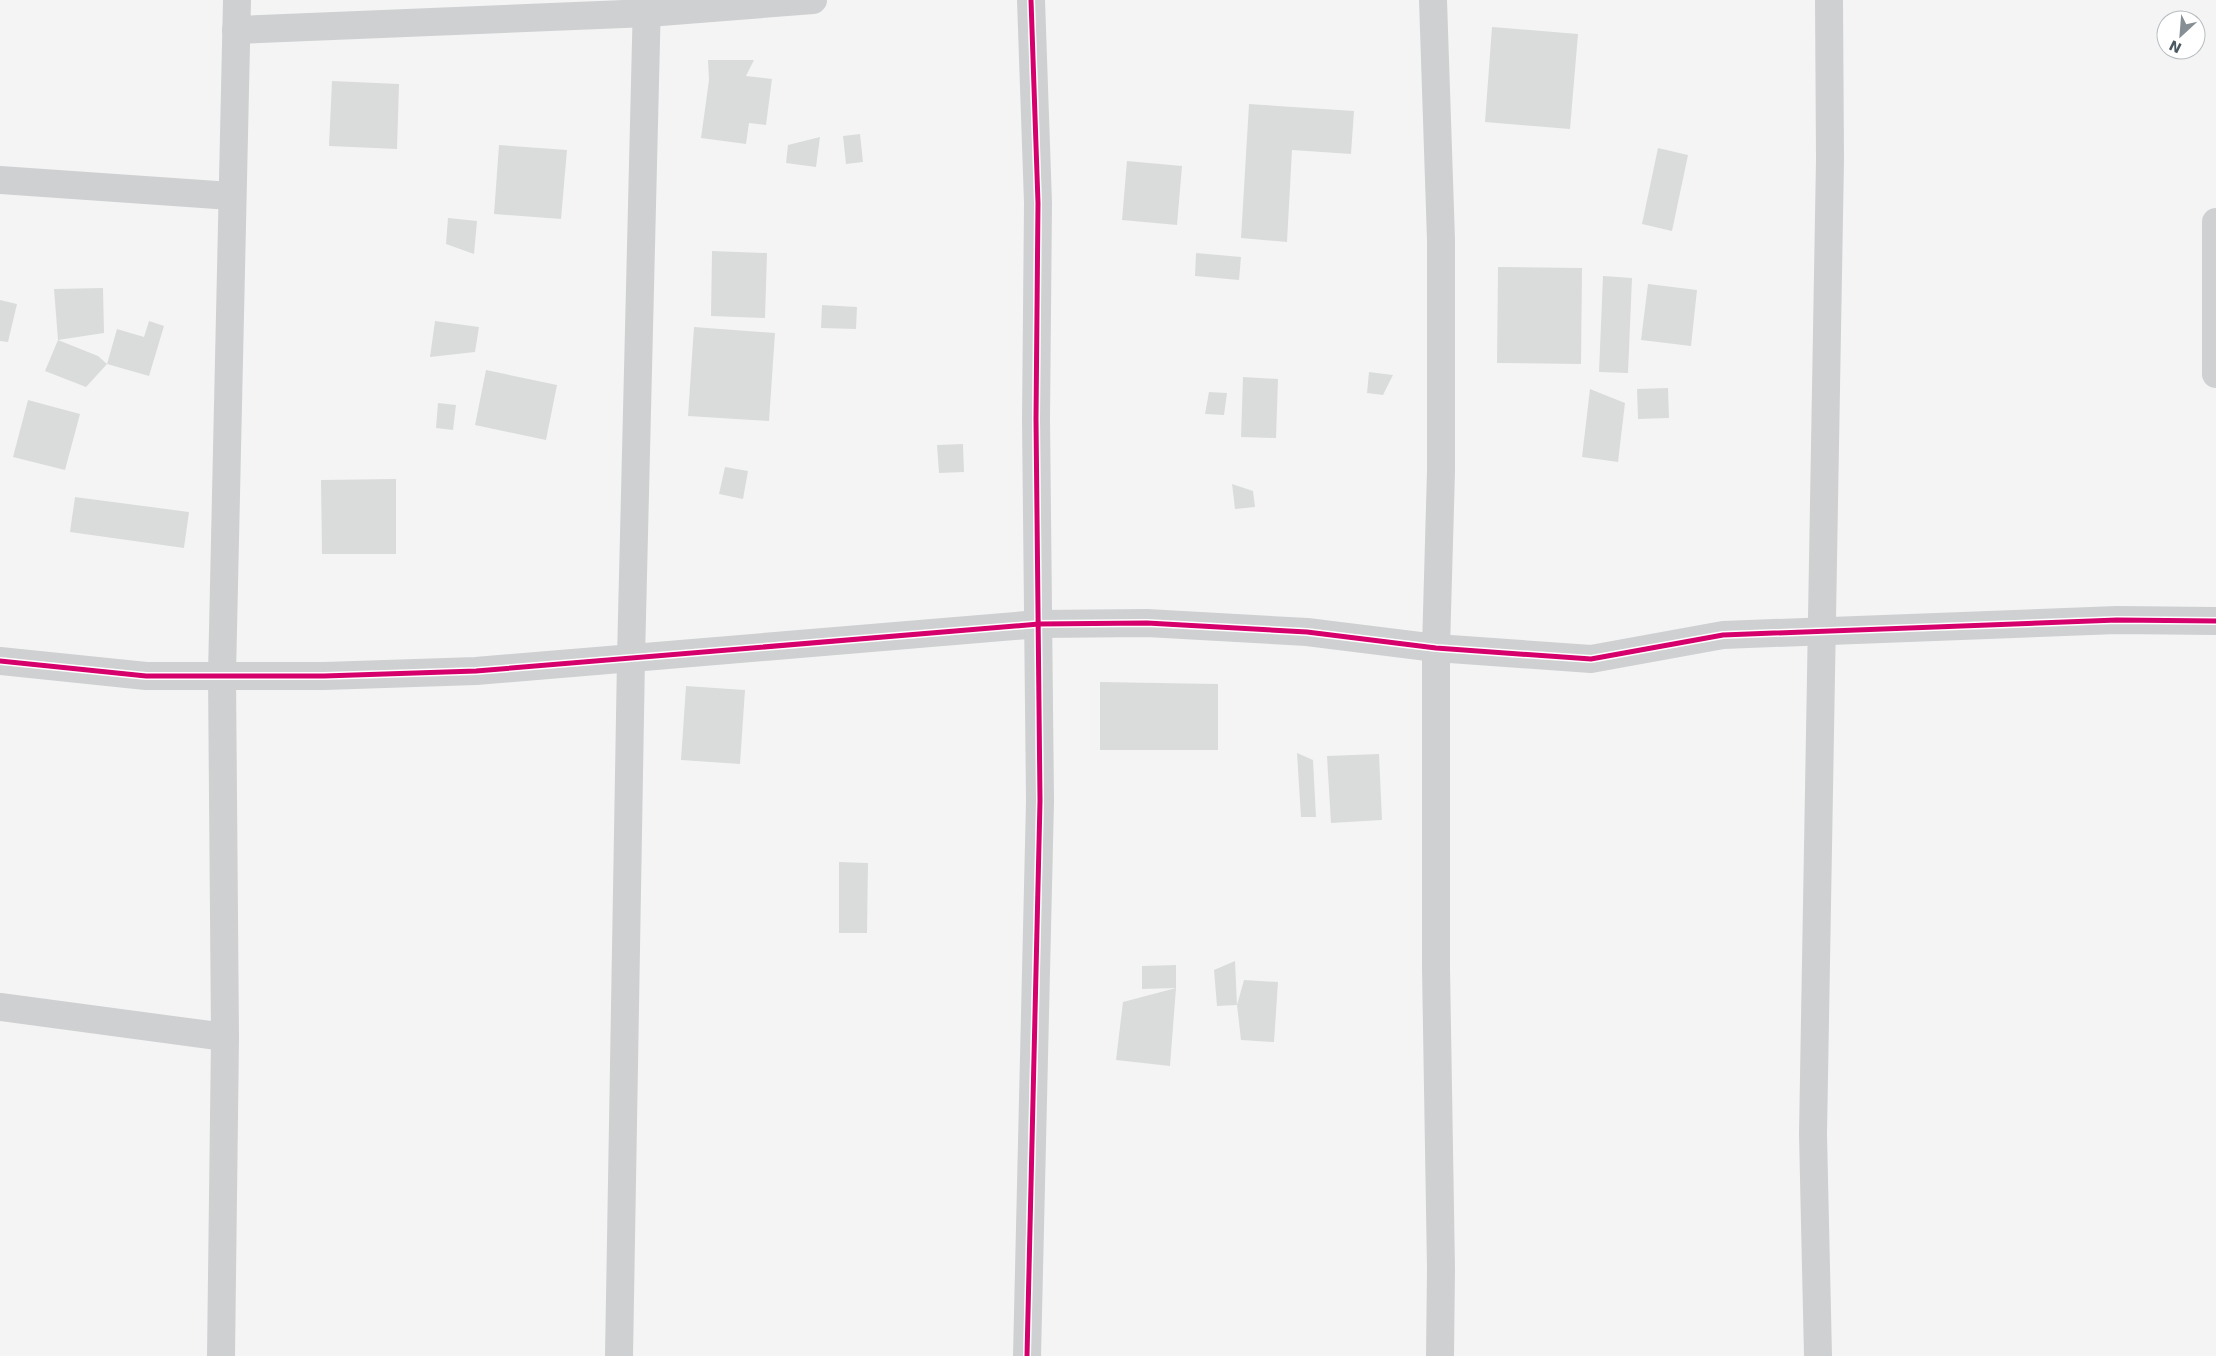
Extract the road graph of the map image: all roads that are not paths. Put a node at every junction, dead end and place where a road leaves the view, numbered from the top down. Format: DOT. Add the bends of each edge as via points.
graph roads {
  1 [pos="237,0"];
  2 [pos="813,0"];
  3 [pos="1031,0"];
  4 [pos="1433,0"];
  5 [pos="1829,0"];
  6 [pos="648,6"];
  7 [pos="236,30"];
  8 [pos="0,180"];
  9 [pos="231,196"];
  10 [pos="2216,222"];
  11 [pos="2216,374"];
  12 [pos="2216,621"];
  13 [pos="1039,624"];
  14 [pos="1821,631"];
  15 [pos="1436,648"];
  16 [pos="631,658"];
  17 [pos="0,661"];
  18 [pos="222,675"];
  19 [pos="0,1007"];
  20 [pos="225,1037"];
  21 [pos="222,1356"];
  22 [pos="619,1356"];
  23 [pos="1026,1356"];
  24 [pos="1440,1356"];
  25 [pos="1818,1356"];
  1 -- 7 [label="street"];
  2 -- 6 [label="street"];
  3 -- 13 [label="street" via="1038,203 1036,428"];
  4 -- 15 [label="street" via="1440,240 1441,471"];
  5 -- 14 [label="street" via="1830,169"];
  6 -- 7 [label="street"];
  6 -- 16 [label="street"];
  7 -- 9 [label="street"];
  8 -- 9 [label="street"];
  9 -- 18 [label="street"];
  10 -- 11 [label="street"];
  12 -- 14 [label="street" via="2117,620"];
  13 -- 15 [label="street" via="1146,623 1288,631"];
  13 -- 16 [label="street"];
  13 -- 23 [label="street" via="1040,811"];
  14 -- 15 [label="street" via="1723,635 1591,659"];
  14 -- 25 [label="street" via="1814,1134"];
  15 -- 24 [label="street"];
  16 -- 18 [label="street" via="476,671 324,676"];
  16 -- 22 [label="street"];
  17 -- 18 [label="street" via="146,676"];
  18 -- 20 [label="street"];
  19 -- 20 [label="street"];
  20 -- 21 [label="street"];
}
